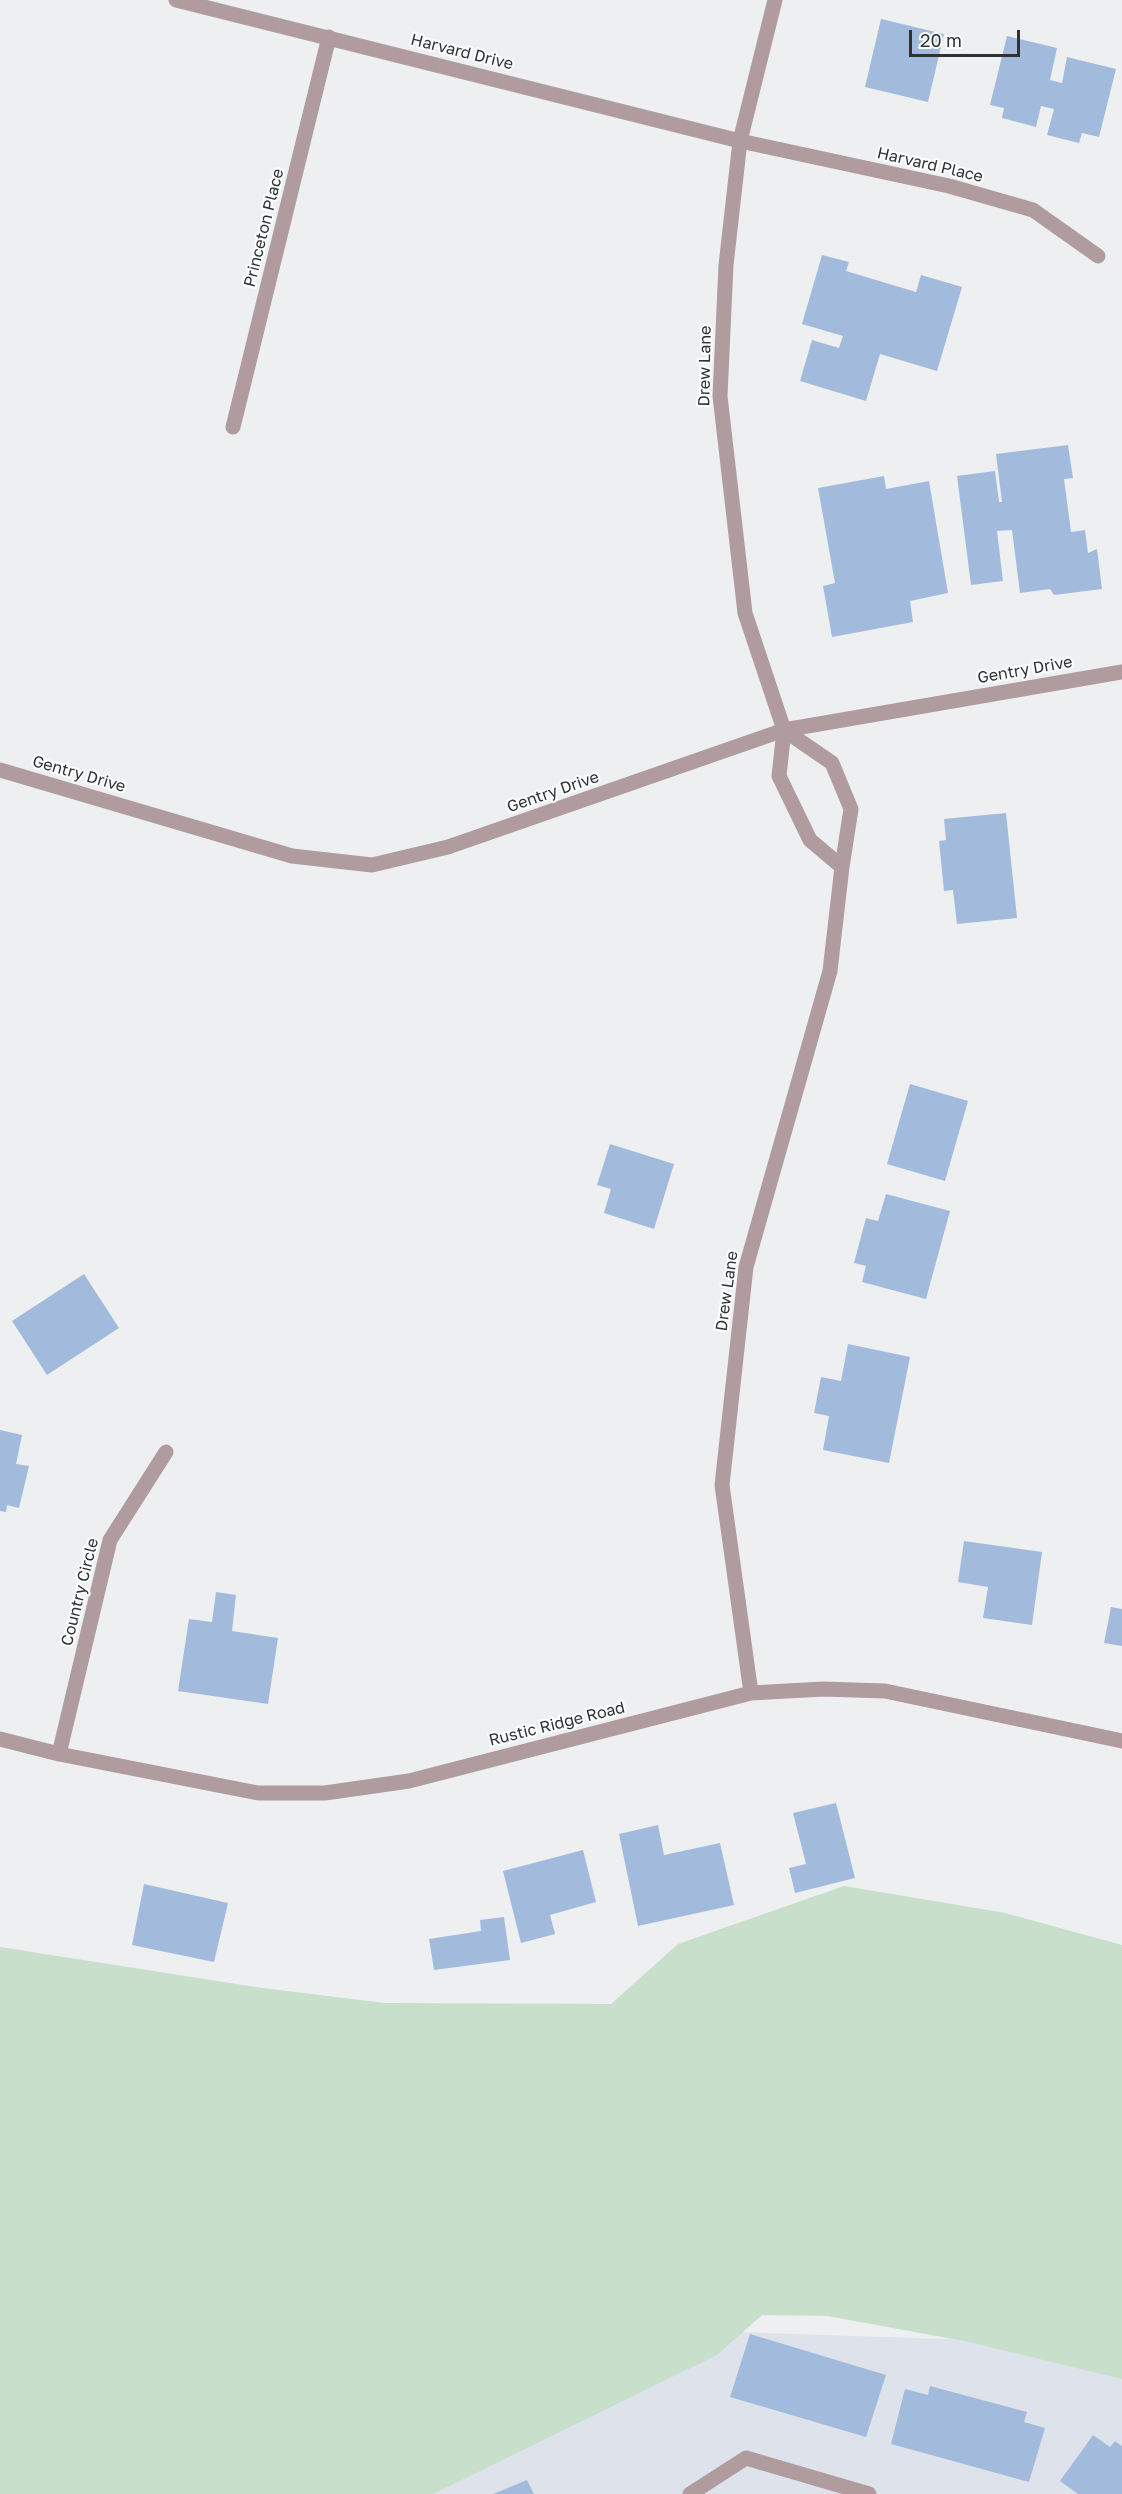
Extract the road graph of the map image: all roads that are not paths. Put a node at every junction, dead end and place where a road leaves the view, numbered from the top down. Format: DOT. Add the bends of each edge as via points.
graph roads {
  1 [pos="176,0"];
  2 [pos="775,0"];
  3 [pos="329,37"];
  4 [pos="740,141"];
  5 [pos="1098,256"];
  6 [pos="233,427"];
  7 [pos="1122,672"];
  8 [pos="784,730"];
  9 [pos="0,770"];
  10 [pos="842,867"];
  11 [pos="166,1452"];
  12 [pos="751,1693"];
  13 [pos="0,1739"];
  14 [pos="1122,1741"];
  15 [pos="59,1754"];
  16 [pos="690,2494"];
  17 [pos="868,2494"];
  1 -- 3 [label="street, Harvard Drive"];
  2 -- 4 [label="street, Drew Lane"];
  3 -- 4 [label="street, Harvard Drive"];
  3 -- 6 [label="street, Princeton Place"];
  4 -- 5 [label="street, Harvard Place" via="949,186 1033,210"];
  4 -- 8 [label="street, Drew Lane" via="726,265 720,396 745,613"];
  7 -- 8 [label="street, Gentry Drive"];
  8 -- 9 [label="street, Gentry Drive" via="448,847 372,865 292,856"];
  8 -- 10 [label="street, Drew Lane" via="779,776 810,840"];
  8 -- 10 [label="street, Drew Lane" via="832,763 851,809"];
  10 -- 12 [label="street, Drew Lane" via="830,971 746,1267 743,1290 722,1485"];
  11 -- 15 [label="street, Country Circle" via="110,1539"];
  12 -- 14 [label="street, Rustic Ridge Road" via="885,1691"];
  12 -- 15 [label="street, Rustic Ridge Road" via="409,1781 325,1793 258,1793"];
  13 -- 15 [label="street, Rustic Ridge Road"];
  16 -- 17 [label="street" via="746,2458"];
}
